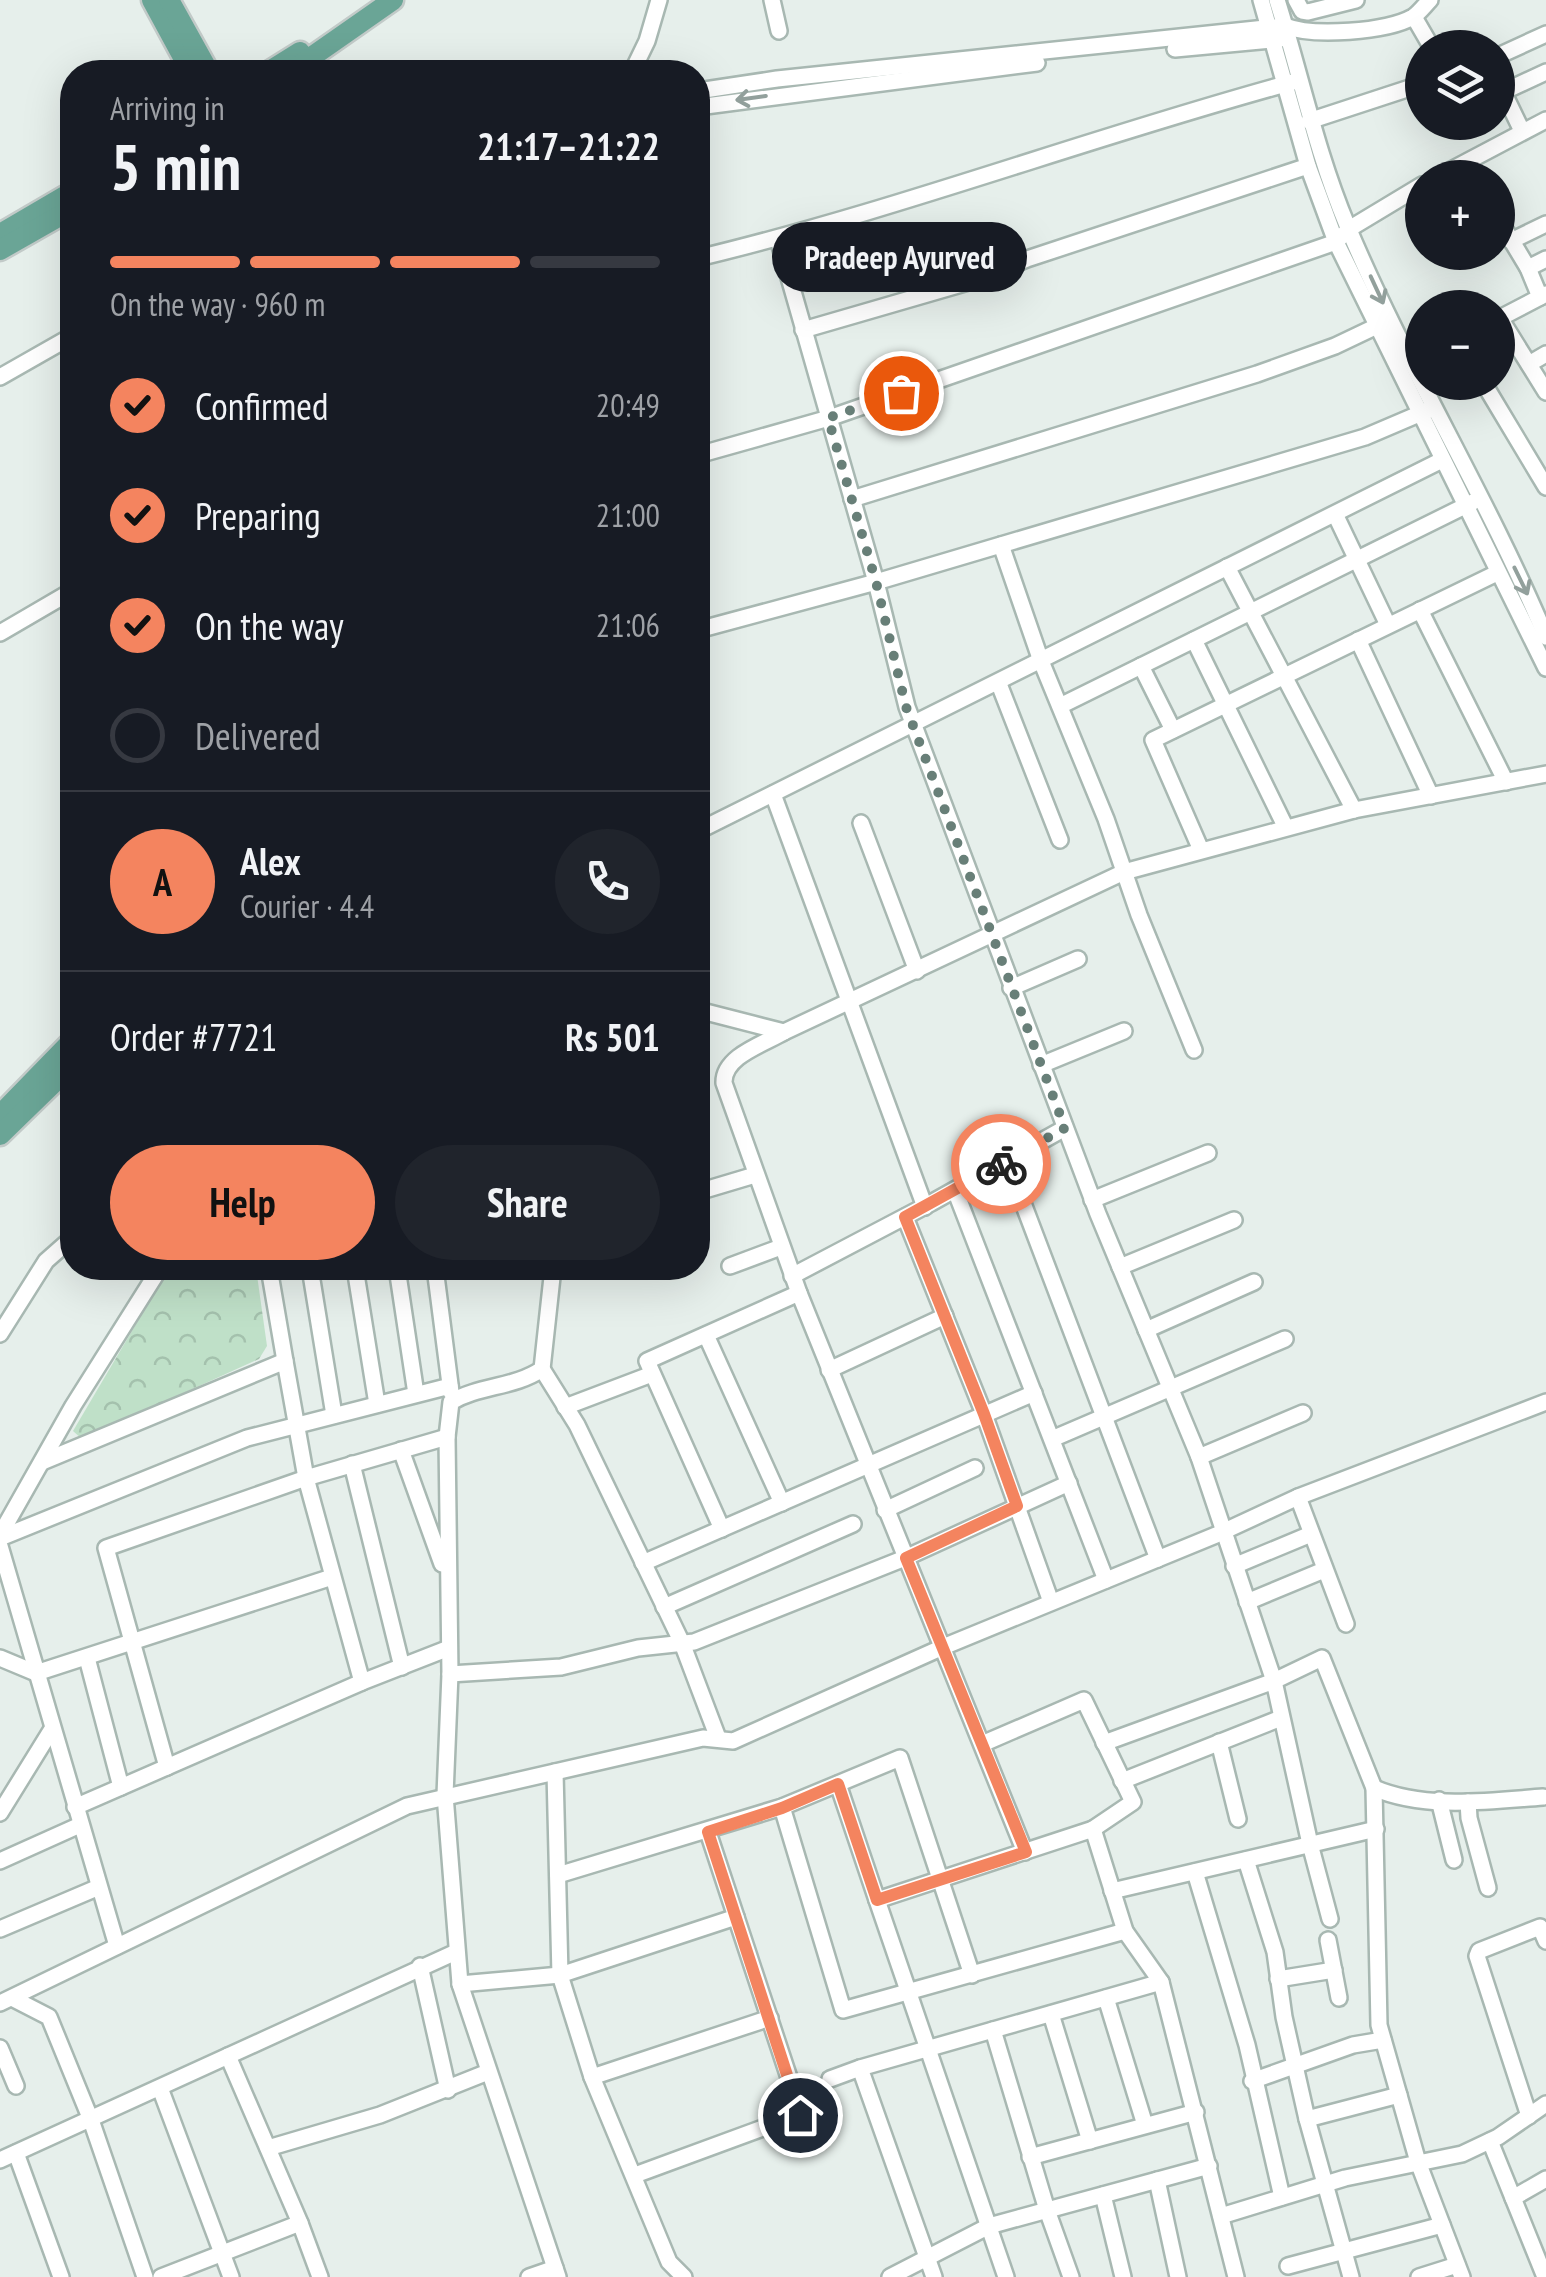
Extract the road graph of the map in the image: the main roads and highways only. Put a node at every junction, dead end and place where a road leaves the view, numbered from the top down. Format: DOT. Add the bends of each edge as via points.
graph roads {
  1 [pos="152,0"];
  2 [pos="168,0"];
  3 [pos="369,0"];
  4 [pos="392,0"];
  5 [pos="184,60"];
  6 [pos="202,60"];
  7 [pos="285,60"];
  8 [pos="307,60"];
  9 [pos="60,199"];
  10 [pos="60,216"];
  11 [pos="0,234"];
  12 [pos="0,250"];
  13 [pos="60,1053"];
  14 [pos="60,1077"];
  15 [pos="0,1115"];
  16 [pos="0,1135"];
  1 -- 5 [label="main road"];
  2 -- 6 [label="main road"];
  3 -- 7 [label="main road"];
  4 -- 8 [label="main road"];
  9 -- 11 [label="main road"];
  10 -- 12 [label="main road"];
  13 -- 15 [label="main road"];
  14 -- 16 [label="main road"];
}
